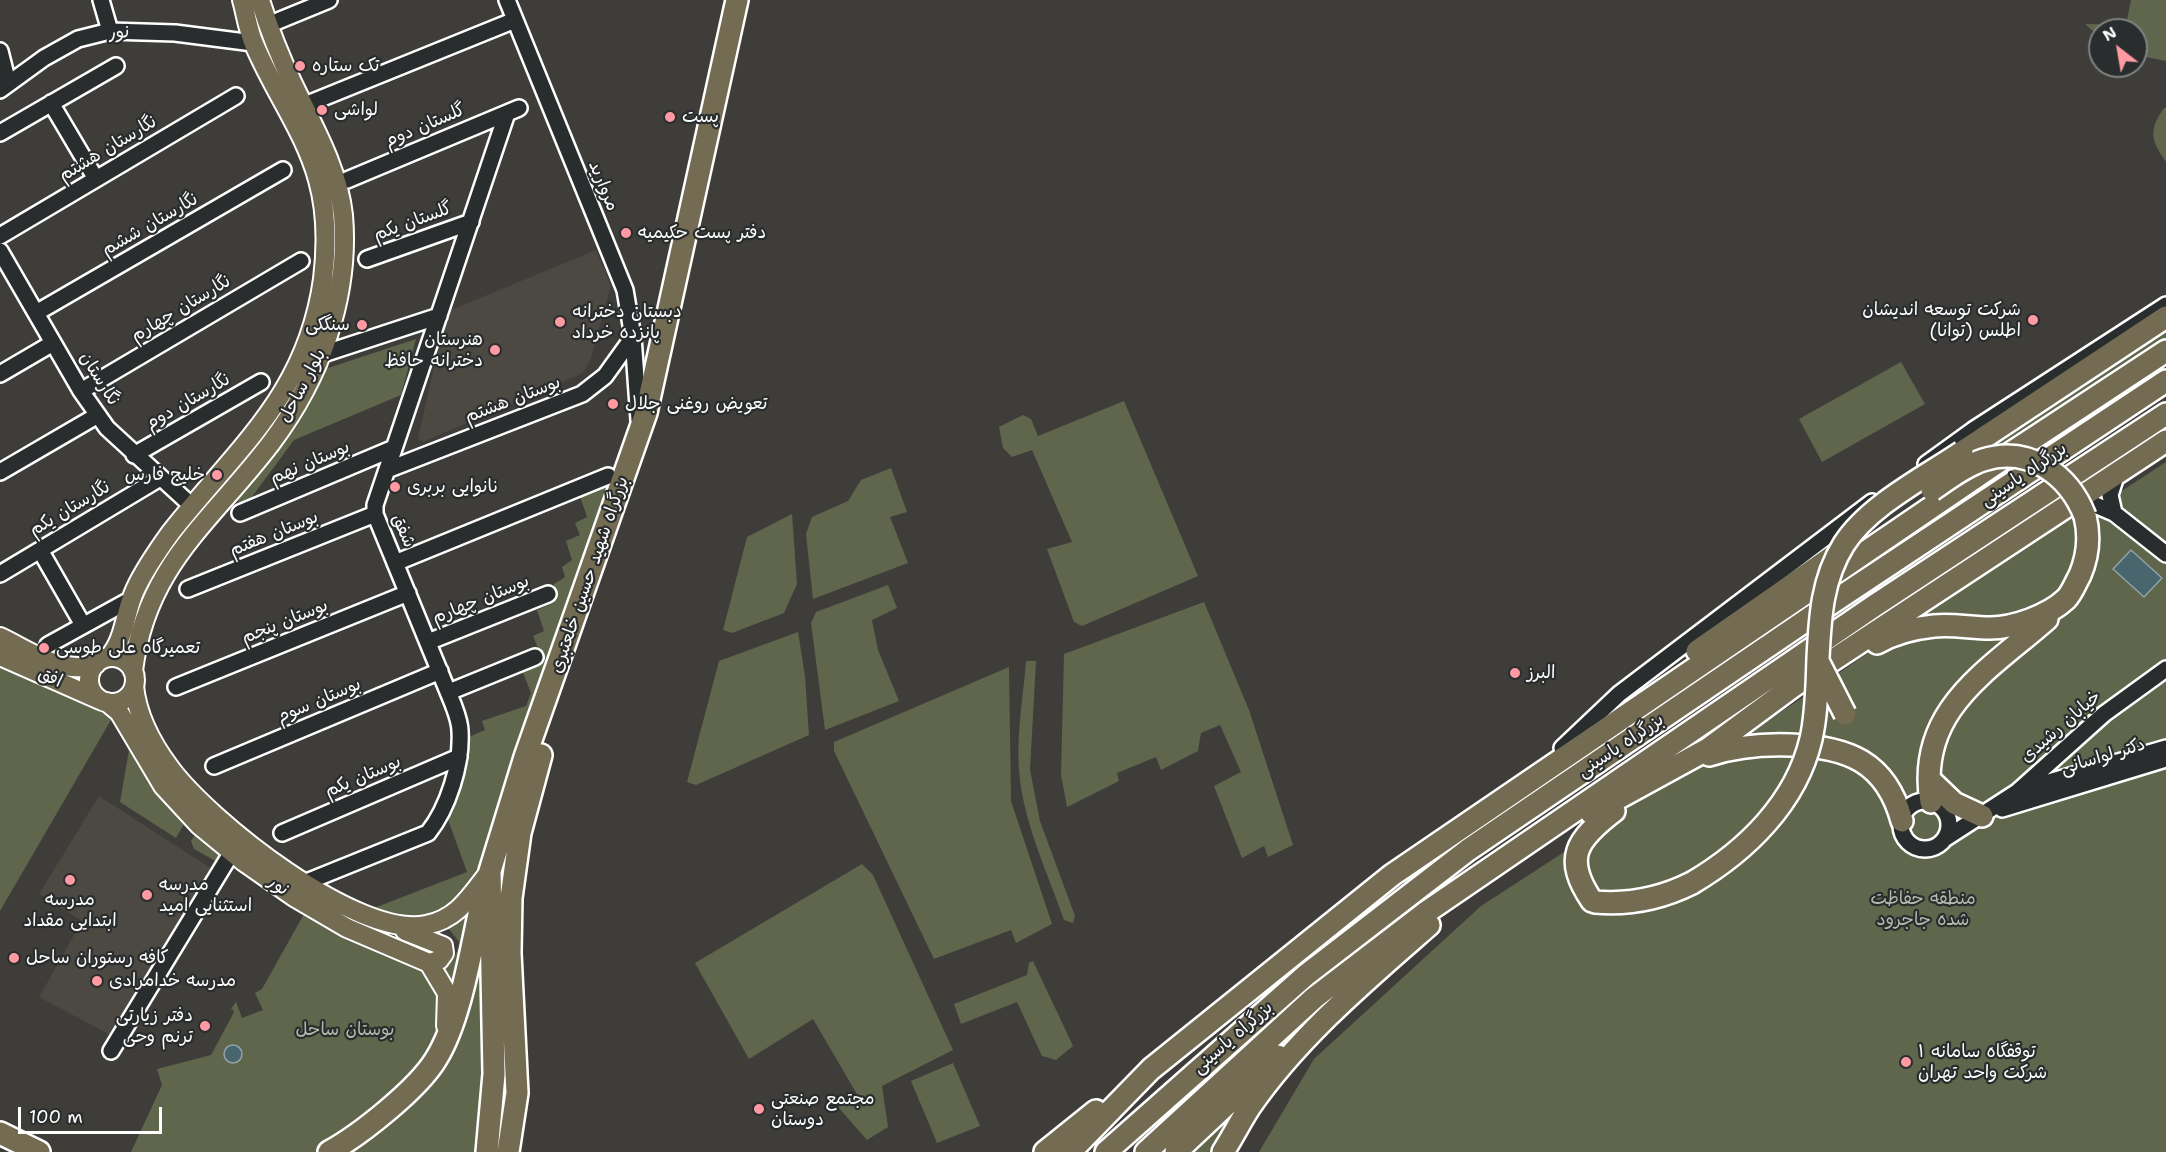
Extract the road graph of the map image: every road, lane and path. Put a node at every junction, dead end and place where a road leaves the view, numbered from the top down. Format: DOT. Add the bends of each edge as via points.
graph roads {
  1 [pos="101,0"];
  2 [pos="242,0"];
  3 [pos="261,0"];
  4 [pos="329,0"];
  5 [pos="507,0"];
  6 [pos="737,0"];
  7 [pos="751,0"];
  8 [pos="515,20"];
  9 [pos="110,31"];
  10 [pos="271,33"];
  11 [pos="253,43"];
  12 [pos="0,51"];
  13 [pos="116,66"];
  14 [pos="4,86"];
  15 [pos="236,96"];
  16 [pos="51,104"];
  17 [pos="305,105"];
  18 [pos="513,110"];
  19 [pos="0,133"];
  20 [pos="283,170"];
  21 [pos="96,179"];
  22 [pos="347,180"];
  23 [pos="471,222"];
  24 [pos="0,236"];
  25 [pos="0,251"];
  26 [pos="368,259"];
  27 [pos="301,261"];
  28 [pos="4,268"];
  29 [pos="2166,305"];
  30 [pos="36,313"];
  31 [pos="439,316"];
  32 [pos="2166,317"];
  33 [pos="633,337"];
  34 [pos="53,343"];
  35 [pos="2166,351"];
  36 [pos="323,354"];
  37 [pos="300,362"];
  38 [pos="0,374"];
  39 [pos="2166,381"];
  40 [pos="261,382"];
  41 [pos="81,391"];
  42 [pos="2166,414"];
  43 [pos="98,415"];
  44 [pos="640,429"];
  45 [pos="2166,441"];
  46 [pos="394,448"];
  47 [pos="134,455"];
  48 [pos="387,470"];
  49 [pos="0,472"];
  50 [pos="2116,473"];
  51 [pos="608,476"];
  52 [pos="160,478"];
  53 [pos="192,506"];
  54 [pos="2082,507"];
  55 [pos="240,513"];
  56 [pos="2114,513"];
  57 [pos="375,514"];
  58 [pos="40,550"];
  59 [pos="2166,554"];
  60 [pos="395,563"];
  61 [pos="0,574"];
  62 [pos="188,589"];
  63 [pos="408,593"];
  64 [pos="548,594"];
  65 [pos="2066,599"];
  66 [pos="126,602"];
  67 [pos="82,625"];
  68 [pos="0,637"];
  69 [pos="428,642"];
  70 [pos="48,645"];
  71 [pos="0,656"];
  72 [pos="535,657"];
  73 [pos="1818,659"];
  74 [pos="102,660"];
  75 [pos="2166,669"];
  76 [pos="440,671"];
  77 [pos="134,678"];
  78 [pos="176,687"];
  79 [pos="449,693"];
  80 [pos="104,701"];
  81 [pos="1845,714"];
  82 [pos="1717,744"];
  83 [pos="2166,747"];
  84 [pos="1562,748"];
  85 [pos="459,757"];
  86 [pos="2166,759"];
  87 [pos="1686,763"];
  88 [pos="214,766"];
  89 [pos="1929,779"];
  90 [pos="1653,780"];
  91 [pos="2017,792"];
  92 [pos="1931,802"];
  93 [pos="1483,812"];
  94 [pos="1982,816"];
  95 [pos="1902,820"];
  96 [pos="282,833"];
  97 [pos="1946,838"];
  98 [pos="232,852"];
  99 [pos="1490,869"];
  100 [pos="490,872"];
  101 [pos="299,890"];
  102 [pos="380,923"];
  103 [pos="429,963"];
  104 [pos="1361,985"];
  105 [pos="444,1041"];
  106 [pos="111,1051"];
  107 [pos="1151,1069"];
  108 [pos="517,1093"];
  109 [pos="0,1133"];
  110 [pos="0,1147"];
  111 [pos="7,1152"];
  112 [pos="39,1152"];
  113 [pos="329,1152"];
  114 [pos="488,1152"];
  115 [pos="508,1152"];
  116 [pos="520,1152"];
  117 [pos="1046,1152"];
  118 [pos="1070,1152"];
  119 [pos="1106,1152"];
  120 [pos="1146,1152"];
  121 [pos="1176,1152"];
  122 [pos="1223,1152"];
  1 -- 9 [label="street"];
  2 -- 11 [label="main road, بلوار ساحل"];
  3 -- 10 [label="main road, بلوار ساحل"];
  4 -- 10 [label="street"];
  5 -- 8 [label="street, مروارید"];
  6 -- 44 [label="highway, بزرگراه شهید حسین خلعتبری"];
  7 -- 108 [label="highway, بزرگراه شهید حسین خلعتبری" via="656,425 538,762 520,832 511,898 510,953"];
  8 -- 17 [label="street"];
  8 -- 33 [label="street, مروارید" via="624,290"];
  9 -- 11 [label="street, نور" via="175,33"];
  9 -- 14 [label="street, نور" via="78,39"];
  10 -- 11 [label="main road"];
  10 -- 17 [label="main road, بلوار ساحل"];
  11 -- 37 [label="main road, بلوار ساحل" via="310,159 324,214 326,254 321,292"];
  12 -- 14 [label="street"];
  13 -- 16 [label="street"];
  15 -- 21 [label="street, نگارستان هشتم"];
  16 -- 19 [label="street"];
  16 -- 21 [label="street"];
  17 -- 36 [label="main road, بلوار ساحل" via="335,177 342,214 343,260"];
  18 -- 22 [label="street, گلستان دوم"];
  18 -- 23 [label="street, شفق"];
  20 -- 30 [label="street, نگارستان ششم"];
  21 -- 24 [label="street, نگارستان هشتم"];
  23 -- 26 [label="street, گلستان یکم"];
  23 -- 31 [label="street, شفق"];
  25 -- 28 [label="street, نگارستان"];
  27 -- 41 [label="street, نگارستان چهارم"];
  28 -- 30 [label="street, نگارستان"];
  29 -- 84 [label="street" via="1973,430 1837,527 1619,693"];
  30 -- 34 [label="street, نگارستان"];
  31 -- 36 [label="street"];
  31 -- 46 [label="street, شفق"];
  32 -- 73 [label="highway, bridge" via="1870,516 1844,545 1822,598"];
  33 -- 44 [label="street, مروارید"];
  33 -- 48 [label="street, بوستان هشتم" via="605,376 582,394"];
  34 -- 38 [label="street"];
  34 -- 41 [label="street, نگارستان"];
  35 -- 93 [label="highway"];
  36 -- 37 [label="main road"];
  36 -- 77 [label="main road, بلوار ساحل" via="297,406 270,444 184,547 158,585 143,620"];
  37 -- 53 [label="main road, بلوار ساحل" via="257,431"];
  39 -- 119 [label="highway, بزرگراه یاسینی" via="1468,850 1306,975"];
  40 -- 47 [label="street, نگارستان دوم"];
  41 -- 43 [label="street, نگارستان"];
  42 -- 99 [label="highway, بزرگراه یاسینی" via="1874,606"];
  43 -- 47 [label="street, نگارستان"];
  43 -- 49 [label="street"];
  44 -- 100 [label="highway, بزرگراه شهید حسین خلعتبری" via="525,757"];
  45 -- 50 [label="highway"];
  46 -- 48 [label="street, شفق"];
  46 -- 55 [label="street, بوستان نهم"];
  47 -- 52 [label="street, نگارستان"];
  48 -- 57 [label="street, شفق"];
  50 -- 54 [label="highway"];
  50 -- 56 [label="street" via="2110,495"];
  51 -- 60 [label="street"];
  52 -- 53 [label="street, نگارستان"];
  52 -- 58 [label="street, نگارستان یکم"];
  53 -- 74 [label="main road, بلوار ساحل" via="154,557 135,590 119,641"];
  54 -- 56 [label="street"];
  54 -- 65 [label="highway" via="2088,543 2085,561"];
  54 -- 82 [label="highway" via="1792,687"];
  54 -- 84 [label="highway, bridge" via="2062,478 2044,465 2003,456 1977,462 1751,611"];
  56 -- 59 [label="street"];
  57 -- 60 [label="street, شفق"];
  57 -- 62 [label="street, بوستان هفتم"];
  58 -- 61 [label="street, نگارستان یکم"];
  58 -- 67 [label="street"];
  60 -- 63 [label="street, شفق"];
  63 -- 69 [label="street, شفق"];
  63 -- 78 [label="street, بوستان پنجم"];
  64 -- 69 [label="street, بوستان چهارم"];
  65 -- 82 [label="highway" via="2014,625 1934,626 1890,637"];
  65 -- 89 [label="highway" via="1959,696 1934,743"];
  66 -- 67 [label="street"];
  67 -- 70 [label="street"];
  68 -- 74 [label="main road, افق" via="62,666 74,668"];
  69 -- 76 [label="street, شفق"];
  71 -- 80 [label="main road, افق"];
  72 -- 79 [label="street"];
  73 -- 81 [label="highway, bridge"];
  73 -- 90 [label="highway, bridge" via="1811,740 1784,800 1762,828 1744,847 1692,883 1655,897 1594,902 1577,874 1578,848 1589,831"];
  74 -- 77 [label="main road" via="124,660"];
  74 -- 80 [label="main road" via="91,670 89,684"];
  75 -- 91 [label="street, خیابان رشیدی" via="2109,710"];
  76 -- 79 [label="street, شفق"];
  76 -- 88 [label="street, بوستان سوم"];
  77 -- 80 [label="main road" via="127,698"];
  77 -- 101 [label="main road, نور" via="136,699 148,734 186,788"];
  79 -- 85 [label="street, شفق" via="460,729"];
  80 -- 98 [label="main road, نور" via="119,712 163,786 199,825"];
  82 -- 87 [label="highway"];
  83 -- 91 [label="street, دکتر لواسانی"];
  84 -- 93 [label="highway"];
  85 -- 96 [label="street, بوستان یکم"];
  85 -- 101 [label="street, شفق" via="439,819 428,833"];
  86 -- 94 [label="street, دکتر لواسانی"];
  87 -- 90 [label="highway"];
  87 -- 95 [label="highway" via="1750,746 1835,748 1873,771 1890,792"];
  89 -- 92 [label="highway"];
  89 -- 94 [label="highway" via="1954,803"];
  90 -- 99 [label="highway"];
  91 -- 94 [label="street, خیابان رشیدی"];
  92 -- 95 [label="street" via="1909,807"];
  92 -- 97 [label="street" via="1948,816"];
  93 -- 107 [label="highway" via="1392,875"];
  94 -- 97 [label="street"];
  95 -- 97 [label="street" via="1906,840 1919,849 1934,848"];
  98 -- 101 [label="main road, نور"];
  98 -- 106 [label="street"];
  99 -- 104 [label="highway"];
  99 -- 120 [label="highway, بزرگراه یاسینی" via="1375,949 1314,998"];
  100 -- 102 [label="main road, نور" via="463,906 440,921 412,927"];
  100 -- 105 [label="highway" via="456,1010"];
  100 -- 114 [label="highway, بزرگراه شهید حسین خلعتبری" via="494,1074"];
  101 -- 102 [label="main road, نور"];
  101 -- 103 [label="main road, نور" via="347,928"];
  102 -- 103 [label="main road" via="443,946 439,960"];
  103 -- 105 [label="main road" via="447,993"];
  104 -- 121 [label="highway" via="1315,1022"];
  104 -- 122 [label="highway" via="1273,1078 1249,1108"];
  105 -- 113 [label="highway" via="428,1071 412,1088"];
  107 -- 117 [label="highway"];
  107 -- 118 [label="highway"];
  108 -- 115 [label="highway, بزرگراه شهید حسین خلعتبری"];
  108 -- 116 [label="highway"];
  109 -- 112 [label="highway"];
  110 -- 111 [label="highway"];
}
